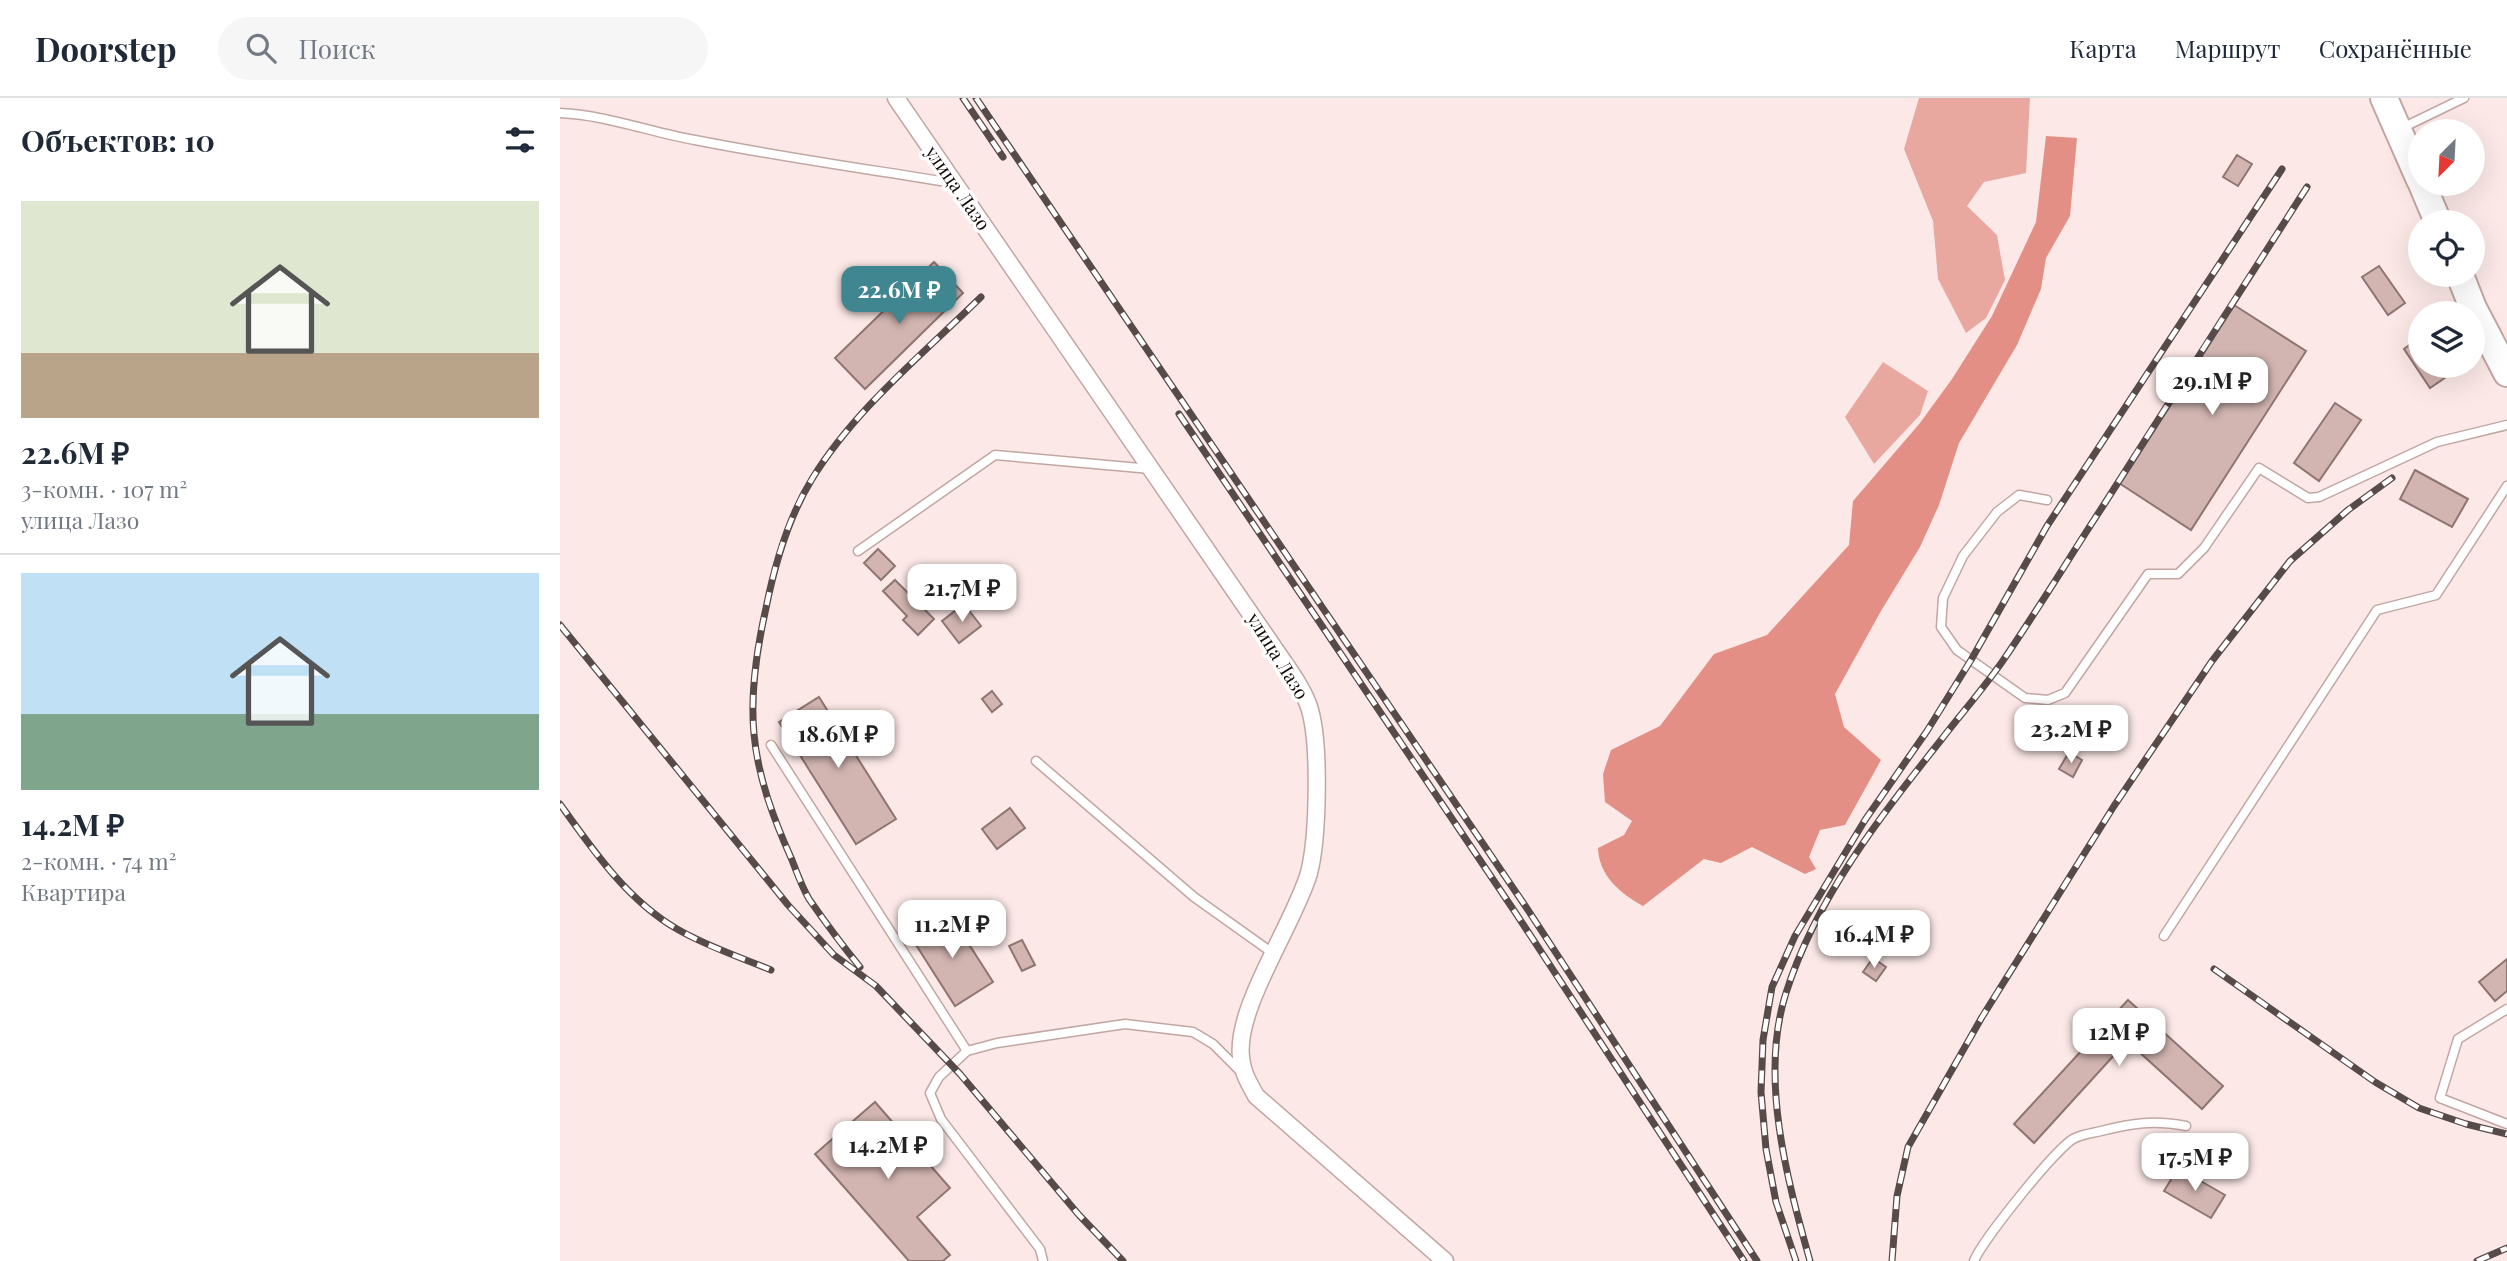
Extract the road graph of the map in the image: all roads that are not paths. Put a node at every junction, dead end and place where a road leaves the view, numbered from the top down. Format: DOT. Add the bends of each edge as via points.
graph roads {
  1 [pos="896,98"];
  2 [pos="2464,98"];
  3 [pos="2391,108"];
  4 [pos="560,113"];
  5 [pos="2408,150"];
  6 [pos="954,183"];
  7 [pos="2465,287"];
  8 [pos="2507,373"];
  9 [pos="2507,425"];
  10 [pos="1151,469"];
  11 [pos="2507,486"];
  12 [pos="2047,500"];
  13 [pos="858,551"];
  14 [pos="771,745"];
  15 [pos="1036,761"];
  16 [pos="2164,936"];
  17 [pos="1274,954"];
  18 [pos="2507,1009"];
  19 [pos="967,1051"];
  20 [pos="1244,1075"];
  21 [pos="2507,1124"];
  22 [pos="2186,1126"];
  23 [pos="1042,1261"];
  24 [pos="1446,1261"];
  25 [pos="1974,1261"];
  1 -- 6 [label="street, улица Лазо"];
  2 -- 3 [label="lane"];
  3 -- 5 [label="main road"];
  4 -- 6 [label="lane" via="769,154"];
  6 -- 10 [label="street, улица Лазо"];
  7 -- 8 [label="main road"];
  9 -- 12 [label="lane" via="2437,442 2319,497 2308,498 2259,468 2204,548 2178,574 2148,574 2065,693 2048,700 2025,698 1992,676 1957,650 1941,627 1943,598 1964,556 1997,512 2019,495"];
  10 -- 13 [label="lane" via="995,456"];
  10 -- 17 [label="street, улица Лазо" via="1308,704 1315,767 1314,847 1301,895"];
  11 -- 16 [label="lane" via="2436,595 2377,610"];
  14 -- 19 [label="lane"];
  15 -- 17 [label="lane" via="1194,897"];
  17 -- 20 [label="street, улица Лазо" via="1242,1029"];
  18 -- 21 [label="lane" via="2458,1039 2440,1098"];
  19 -- 20 [label="lane" via="1125,1024 1193,1032 1213,1044"];
  19 -- 23 [label="lane" via="939,1077 930,1093 941,1119 1040,1249"];
  20 -- 24 [label="street" via="1256,1096"];
  22 -- 25 [label="lane" via="2137,1122 2072,1138 2021,1195"];
}
